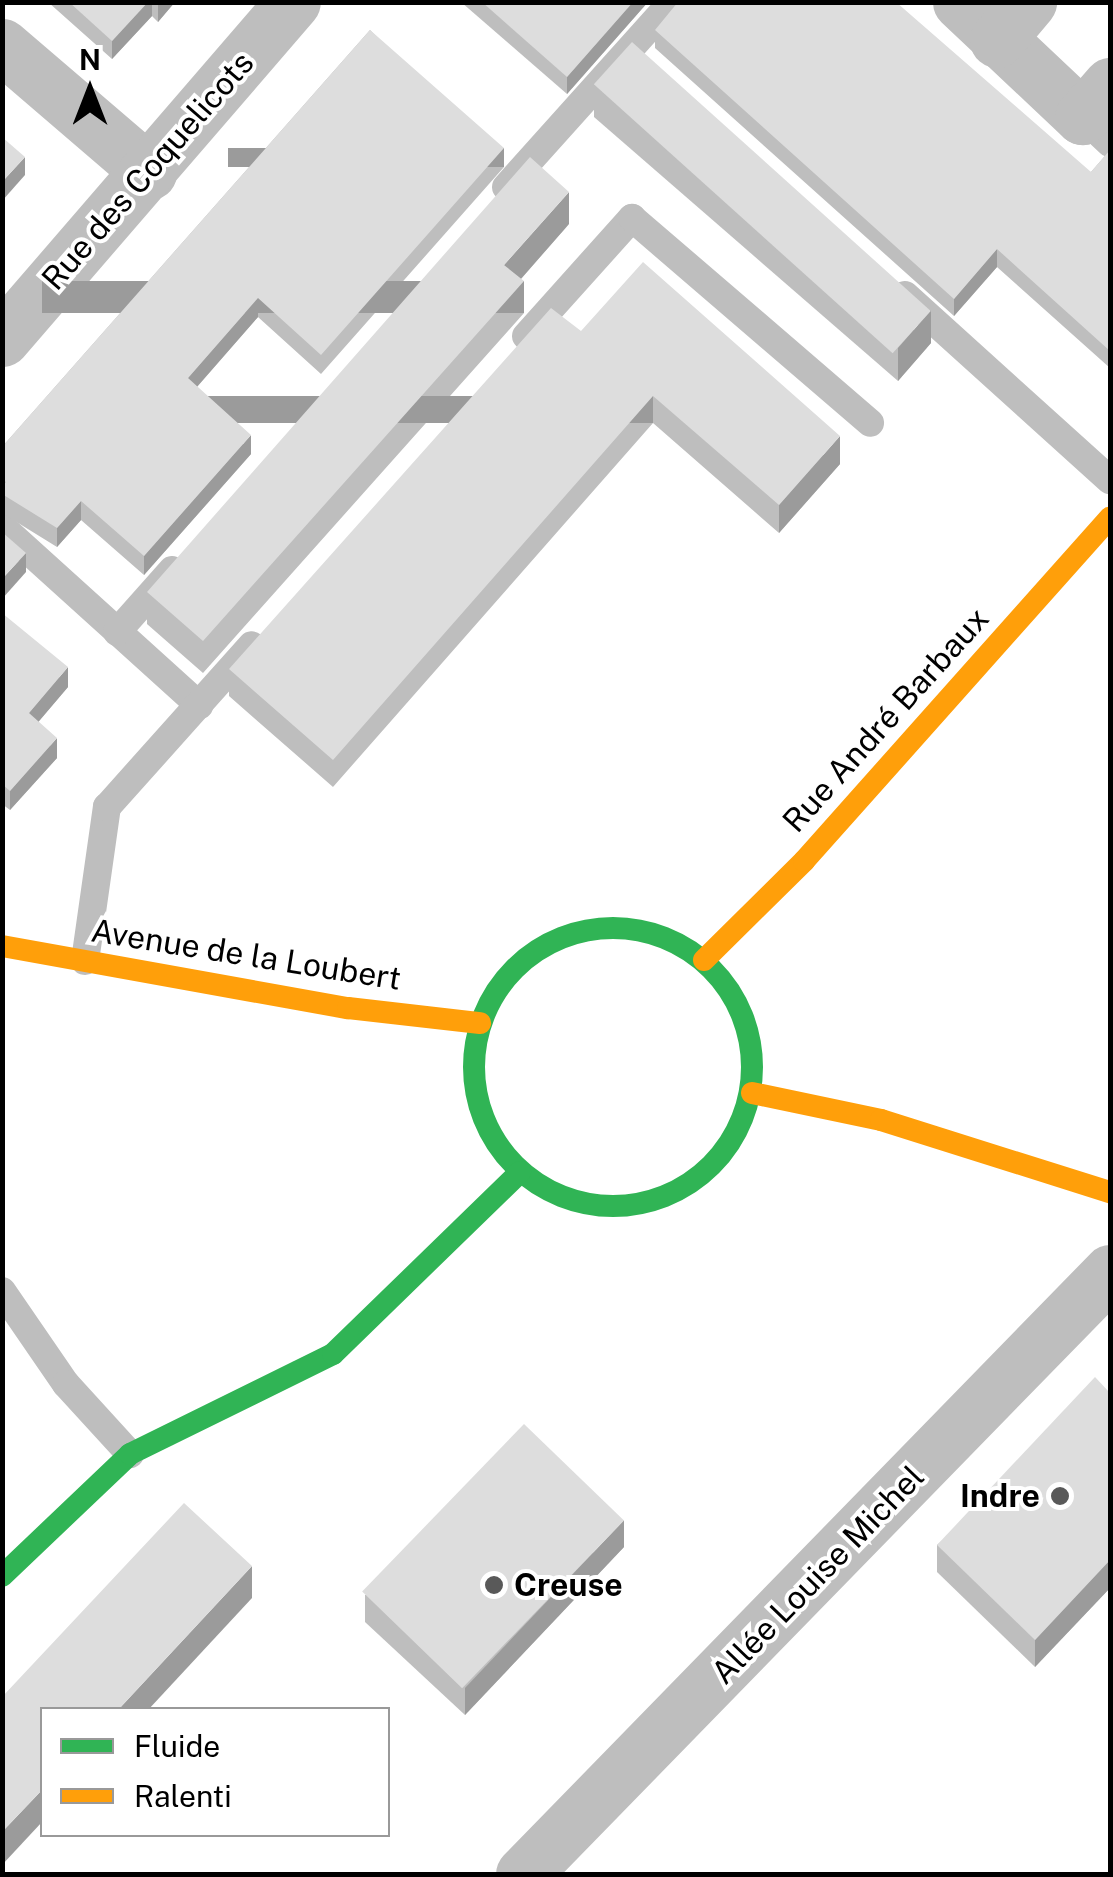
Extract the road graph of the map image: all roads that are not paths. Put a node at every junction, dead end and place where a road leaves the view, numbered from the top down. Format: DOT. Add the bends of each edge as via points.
graph roads {
  1 [pos="293,2"];
  2 [pos="672,2"];
  3 [pos="995,15"];
  4 [pos="2,46"];
  5 [pos="628,47"];
  6 [pos="657,74"];
  7 [pos="1101,115"];
  8 [pos="148,172"];
  9 [pos="484,212"];
  10 [pos="876,270"];
  11 [pos="2,339"];
  12 [pos="500,366"];
  13 [pos="870,423"];
  14 [pos="1110,480"];
  15 [pos="1110,518"];
  16 [pos="2,527"];
  17 [pos="196,542"];
  18 [pos="277,617"];
  19 [pos="118,632"];
  20 [pos="198,705"];
  21 [pos="2,946"];
  22 [pos="704,960"];
  23 [pos="85,961"];
  24 [pos="480,1024"];
  25 [pos="752,1094"];
  26 [pos="520,1172"];
  27 [pos="1110,1192"];
  28 [pos="1110,1272"];
  29 [pos="2,1291"];
  30 [pos="130,1454"];
  31 [pos="2,1576"];
  32 [pos="523,1874"];
  1 -- 8 [label="street, Rue des Coquelicots"];
  2 -- 5 [label="lane"];
  3 -- 7 [label="street"];
  4 -- 8 [label="street"];
  5 -- 6 [label="lane"];
  5 -- 9 [label="lane"];
  8 -- 11 [label="street, Rue des Coquelicots"];
  10 -- 14 [label="lane"];
  12 -- 13 [label="lane" via="632,218"];
  15 -- 22 [label="street, Rue André Barbaux" via="804,860"];
  16 -- 19 [label="lane"];
  17 -- 19 [label="lane"];
  18 -- 20 [label="lane"];
  19 -- 20 [label="lane"];
  20 -- 23 [label="lane" via="106,807"];
  21 -- 23 [label="street, Avenue de la Loubert"];
  22 -- 24 [label="street" via="671,939 633,928 594,928 556,939 523,960 497,988"];
  22 -- 25 [label="street" via="736,997 752,1044"];
  23 -- 24 [label="street, Avenue de la Loubert"];
  24 -- 26 [label="street" via="473,1064 478,1104 494,1142"];
  25 -- 26 [label="street" via="724,1152 702,1176 659,1200 611,1207 562,1197"];
  25 -- 27 [label="street" via="881,1120"];
  26 -- 30 [label="street" via="333,1354"];
  28 -- 32 [label="street, Allée Louise Michel"];
  29 -- 30 [label="lane" via="66,1384"];
  30 -- 31 [label="street"];
}
